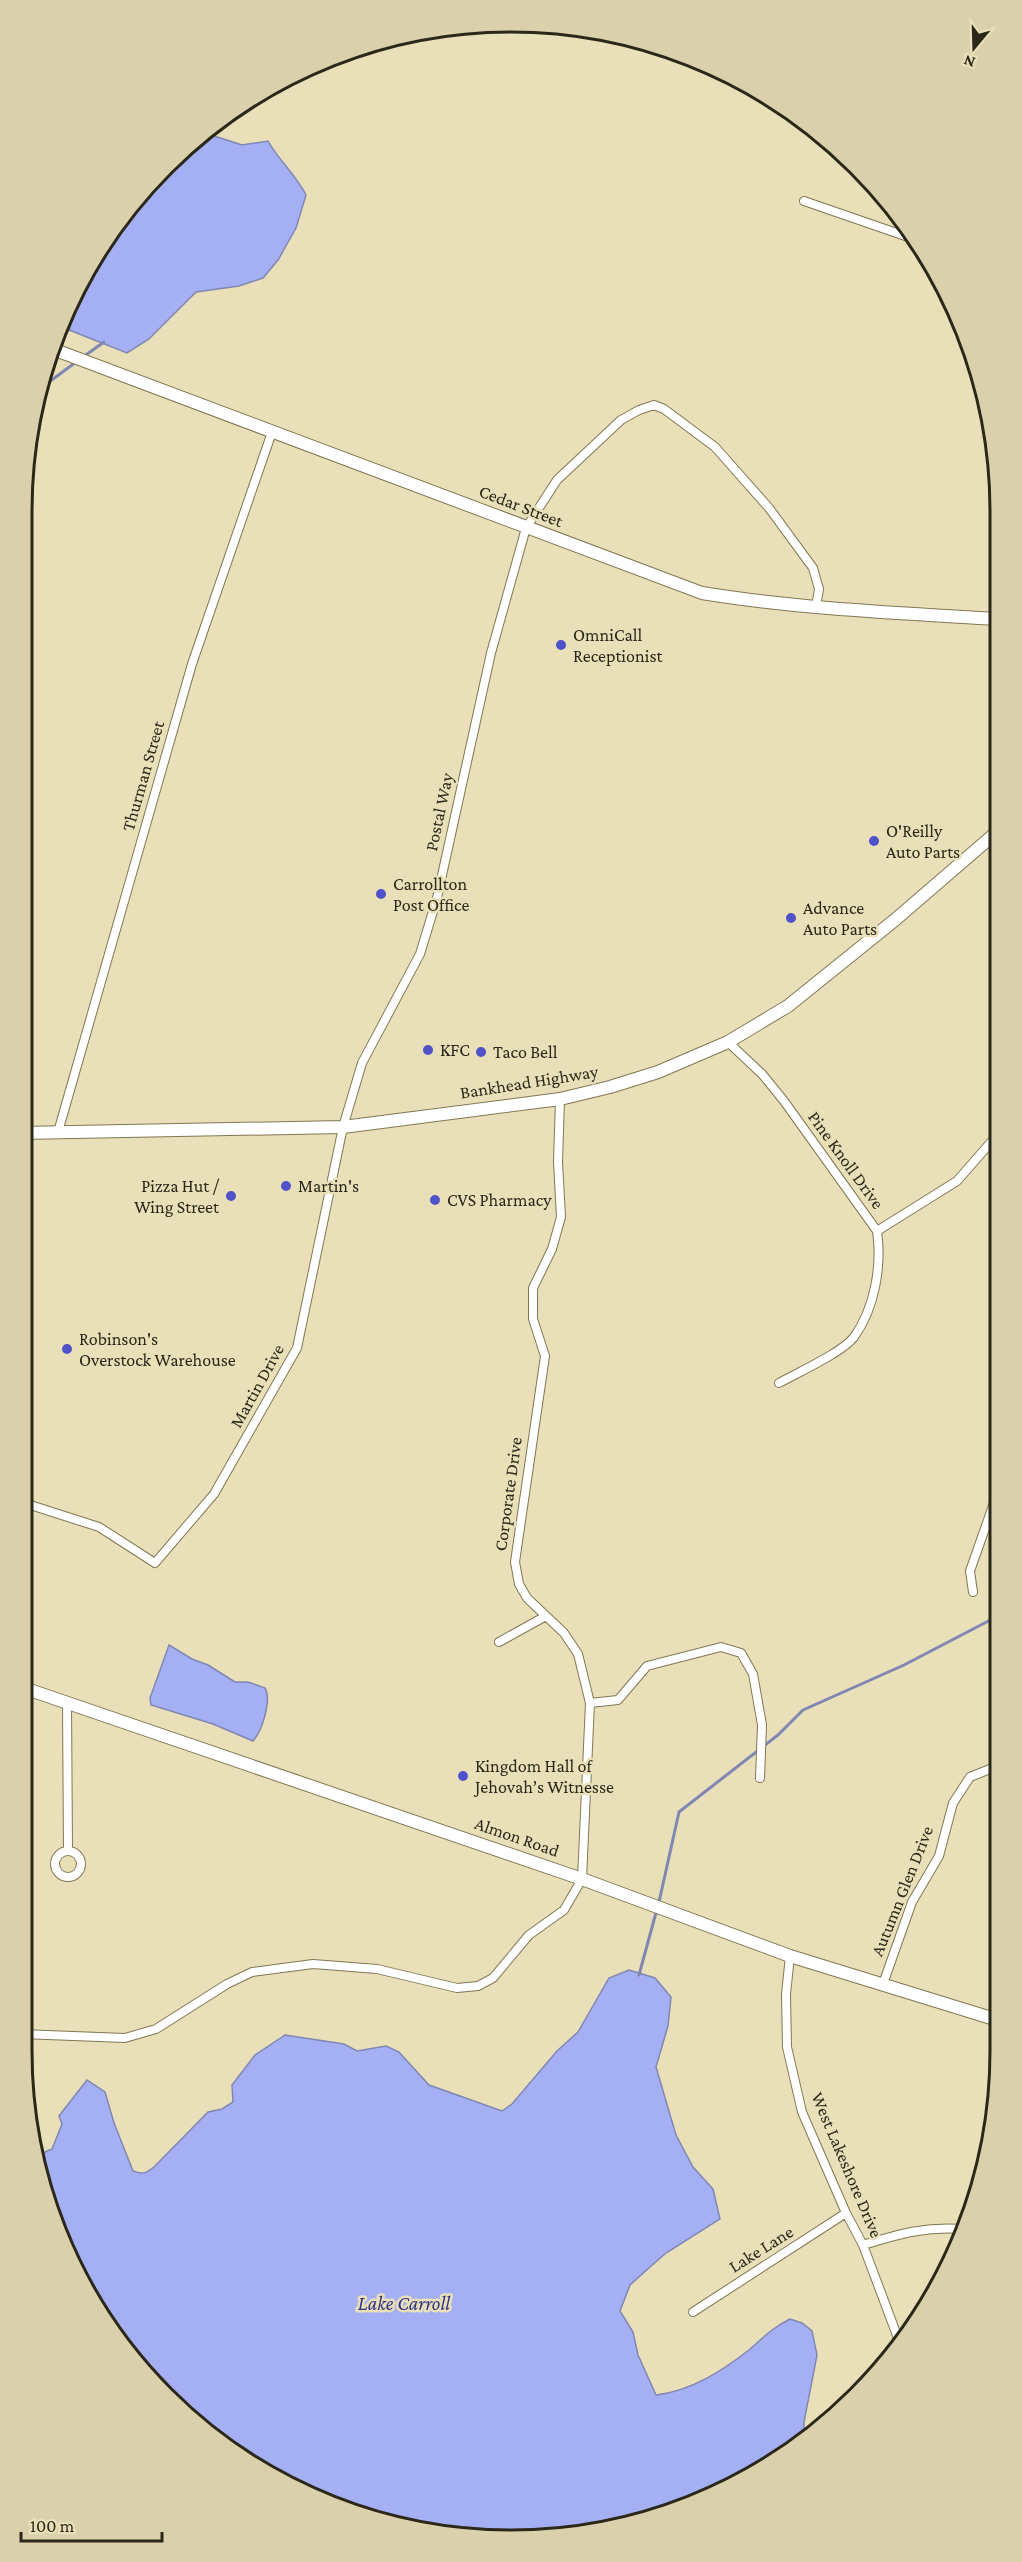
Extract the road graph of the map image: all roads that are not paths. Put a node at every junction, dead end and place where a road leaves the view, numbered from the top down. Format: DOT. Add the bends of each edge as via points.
graph roads {
  1 [pos="804,201"];
  2 [pos="903,235"];
  3 [pos="59,351"];
  4 [pos="272,432"];
  5 [pos="526,528"];
  6 [pos="816,607"];
  7 [pos="990,619"];
  8 [pos="990,838"];
  9 [pos="728,1042"];
  10 [pos="560,1099"];
  11 [pos="343,1127"];
  12 [pos="58,1132"];
  13 [pos="32,1133"];
  14 [pos="990,1143"];
  15 [pos="877,1231"];
  16 [pos="779,1383"];
  17 [pos="32,1506"];
  18 [pos="990,1512"];
  19 [pos="973,1592"];
  20 [pos="546,1617"];
  21 [pos="499,1642"];
  22 [pos="32,1691"];
  23 [pos="67,1702"];
  24 [pos="590,1703"];
  25 [pos="990,1769"];
  26 [pos="760,1778"];
  27 [pos="68,1851"];
  28 [pos="582,1879"];
  29 [pos="790,1956"];
  30 [pos="883,1984"];
  31 [pos="990,2018"];
  32 [pos="32,2034"];
  33 [pos="846,2213"];
  34 [pos="956,2228"];
  35 [pos="863,2245"];
  36 [pos="693,2312"];
  37 [pos="897,2335"];
  1 -- 2 [label="street"];
  3 -- 4 [label="street, Cedar Street"];
  4 -- 5 [label="street, Cedar Street"];
  4 -- 12 [label="street, Thurman Street" via="192,664"];
  5 -- 6 [label="street, Cedar Street" via="702,593"];
  5 -- 6 [label="street, Postal Way" via="557,480 571,466 621,420 654,405 715,447 769,508 813,568 819,589"];
  5 -- 11 [label="street, Postal Way" via="491,653 437,898 420,954 362,1063"];
  6 -- 7 [label="street, Cedar Street"];
  8 -- 9 [label="street, Bankhead Highway" via="788,1006"];
  9 -- 10 [label="street, Bankhead Highway" via="658,1072"];
  9 -- 15 [label="street, Pine Knoll Drive" via="784,1101"];
  10 -- 11 [label="street, Bankhead Highway"];
  10 -- 20 [label="street, Corporate Drive" via="561,1217 552,1248 532,1288 533,1319 545,1356 515,1562 522,1591"];
  11 -- 12 [label="street, Bankhead Highway"];
  11 -- 17 [label="street, Martin Drive" via="297,1348 214,1494 155,1563 99,1527"];
  12 -- 13 [label="street, Bankhead Highway"];
  14 -- 15 [label="street" via="957,1181"];
  15 -- 16 [label="street, Pine Knoll Drive" via="878,1272 869,1307 853,1338"];
  18 -- 19 [label="street" via="970,1571"];
  20 -- 21 [label="street"];
  20 -- 24 [label="street, Corporate Drive" via="564,1633 578,1654"];
  22 -- 23 [label="street, Almon Road"];
  23 -- 27 [label="street"];
  23 -- 28 [label="street, Almon Road"];
  24 -- 26 [label="street" via="618,1700 647,1666 721,1647 741,1653 753,1674 762,1725"];
  24 -- 28 [label="street, Corporate Drive"];
  25 -- 30 [label="street, Autumn Glen Drive" via="970,1777 953,1803 939,1856 912,1902"];
  28 -- 29 [label="street, Almon Road"];
  28 -- 32 [label="street" via="564,1910 529,1935 493,1978 478,1986 457,1988 377,1969 314,1965 252,1972 156,2029 125,2038"];
  29 -- 30 [label="street, Almon Road"];
  29 -- 33 [label="street, West Lakeshore Drive" via="787,2048 802,2112"];
  30 -- 31 [label="street, Almon Road"];
  33 -- 35 [label="street, West Lakeshore Drive"];
  33 -- 36 [label="street, Lake Lane"];
  34 -- 35 [label="street" via="914,2230"];
  35 -- 37 [label="street, West Lakeshore Drive"];
}
